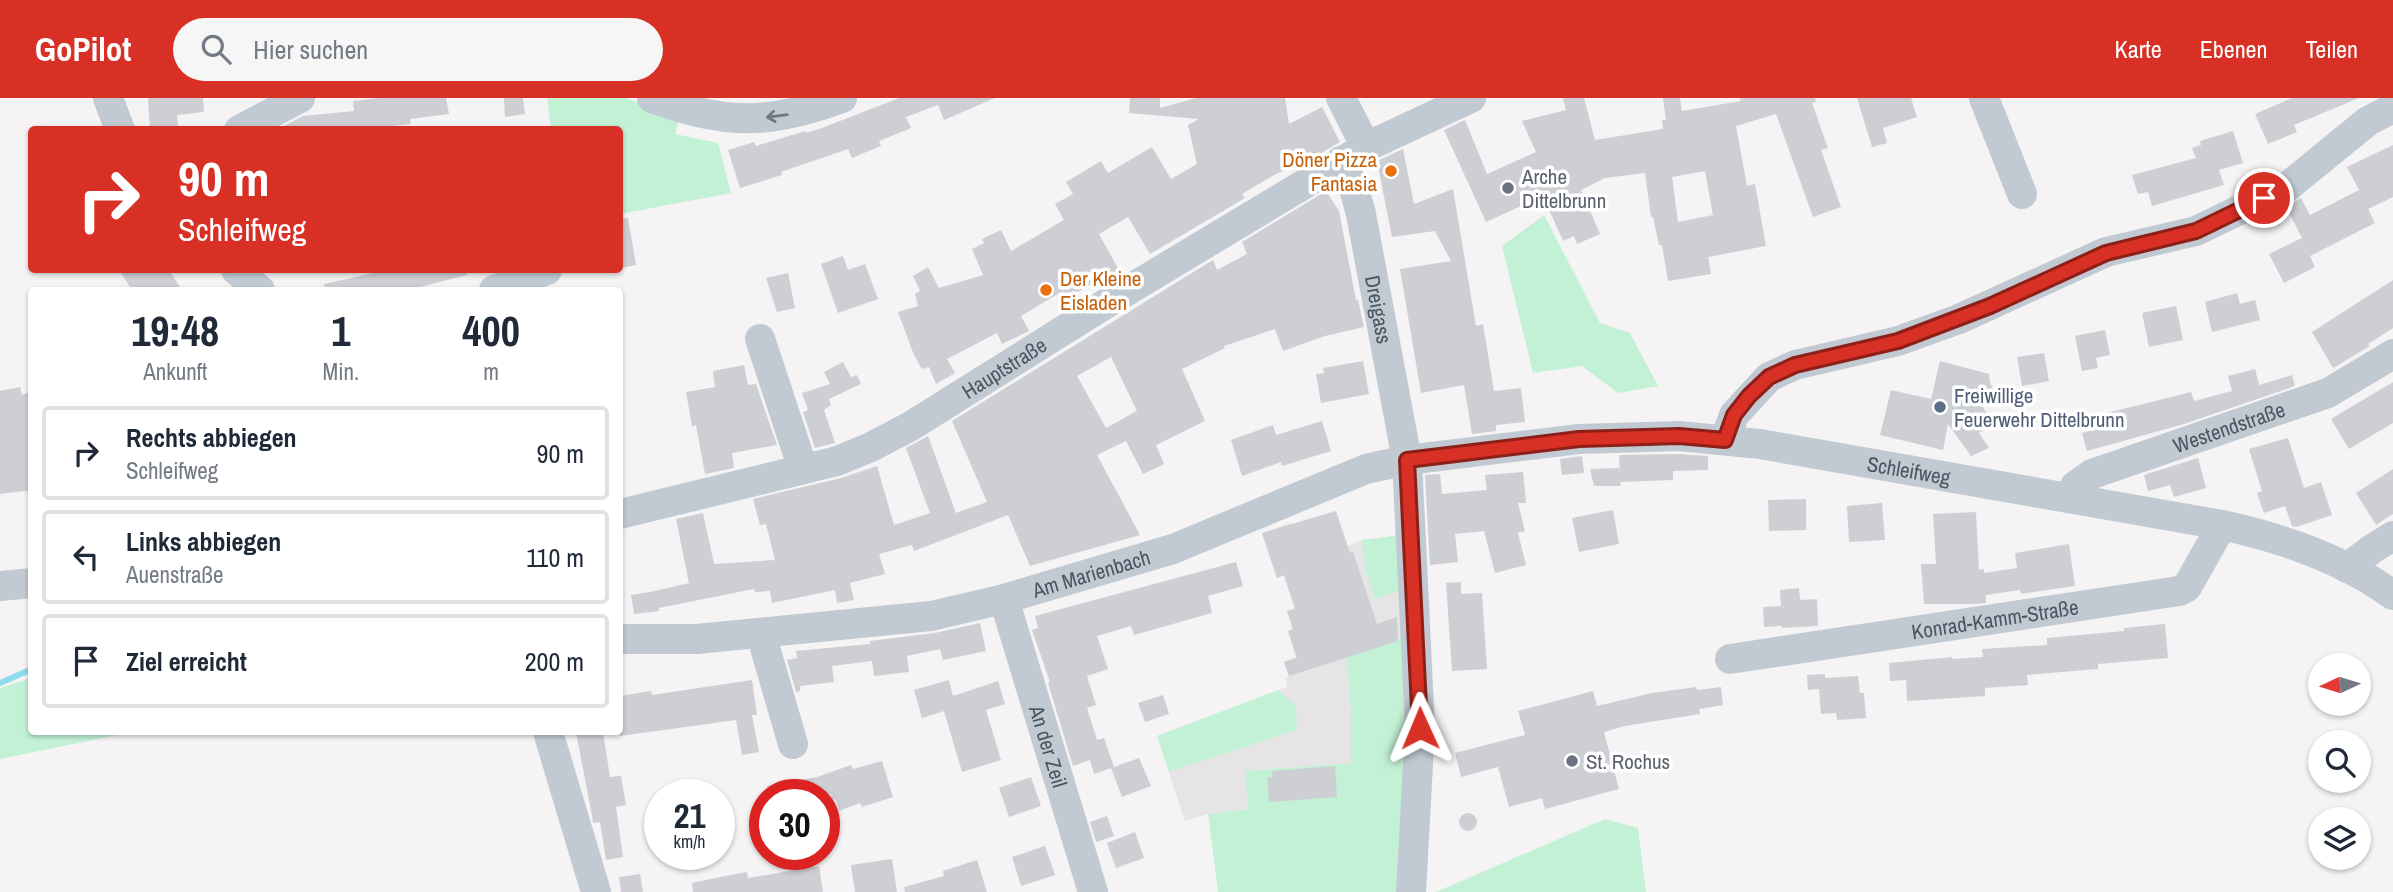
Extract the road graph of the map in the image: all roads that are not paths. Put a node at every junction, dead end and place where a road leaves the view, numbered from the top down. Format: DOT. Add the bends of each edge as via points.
graph roads {
  1 [pos="108,98"];
  2 [pos="300,98"];
  3 [pos="652,98"];
  4 [pos="842,98"];
  5 [pos="1341,98"];
  6 [pos="1471,98"];
  7 [pos="1984,98"];
  8 [pos="2393,108"];
  9 [pos="118,126"];
  10 [pos="247,126"];
  11 [pos="1353,154"];
  12 [pos="2022,194"];
  13 [pos="240,273"];
  14 [pos="539,273"];
  15 [pos="256,287"];
  16 [pos="502,287"];
  17 [pos="760,339"];
  18 [pos="2393,354"];
  19 [pos="1725,440"];
  20 [pos="1407,460"];
  21 [pos="803,469"];
  22 [pos="2069,497"];
  23 [pos="623,513"];
  24 [pos="2222,525"];
  25 [pos="2393,536"];
  26 [pos="2347,568"];
  27 [pos="28,583"];
  28 [pos="0,586"];
  29 [pos="2393,595"];
  30 [pos="1004,599"];
  31 [pos="761,634"];
  32 [pos="623,639"];
  33 [pos="1730,659"];
  34 [pos="549,735"];
  35 [pos="793,744"];
  36 [pos="596,892"];
  37 [pos="1093,892"];
  38 [pos="1411,892"];
  1 -- 9 [label="street"];
  2 -- 10 [label="street"];
  4 -- 3 [label="street, one-way" via="790,115 741,119 699,114"];
  5 -- 11 [label="street, Dreigass"];
  6 -- 11 [label="street, Hauptstraße"];
  7 -- 12 [label="street"];
  8 -- 19 [label="street" via="2368,121 2287,187 2196,231 2106,253 1947,323 1898,341 1795,365 1769,377 1734,415"];
  11 -- 20 [label="street, Dreigass" via="1353,185"];
  11 -- 21 [label="street, Hauptstraße" via="911,426 855,455"];
  13 -- 15 [label="street"];
  14 -- 16 [label="street"];
  17 -- 21 [label="street"];
  18 -- 22 [label="street, Westendstraße" via="2328,393 2092,474 2075,486"];
  19 -- 20 [label="street, Schleifweg" via="1679,436 1579,439"];
  19 -- 22 [label="street, Schleifweg"];
  20 -- 30 [label="street, Am Marienbach" via="1366,469 1173,549"];
  20 -- 38 [label="street, Dreigass" via="1420,728"];
  21 -- 23 [label="street, Hauptstraße"];
  22 -- 24 [label="street, Schleifweg"];
  24 -- 26 [label="street, Schleifweg" via="2289,544"];
  24 -- 33 [label="street, Konrad-Kamm-Straße" via="2187,587 2179,592"];
  25 -- 26 [label="street"];
  26 -- 29 [label="street, Schleifweg"];
  27 -- 28 [label="street"];
  30 -- 31 [label="street, Am Marienbach" via="931,616"];
  30 -- 37 [label="street, An der Zeil"];
  31 -- 32 [label="street, Am Marienbach"];
  31 -- 35 [label="street"];
  34 -- 36 [label="street"];
}
